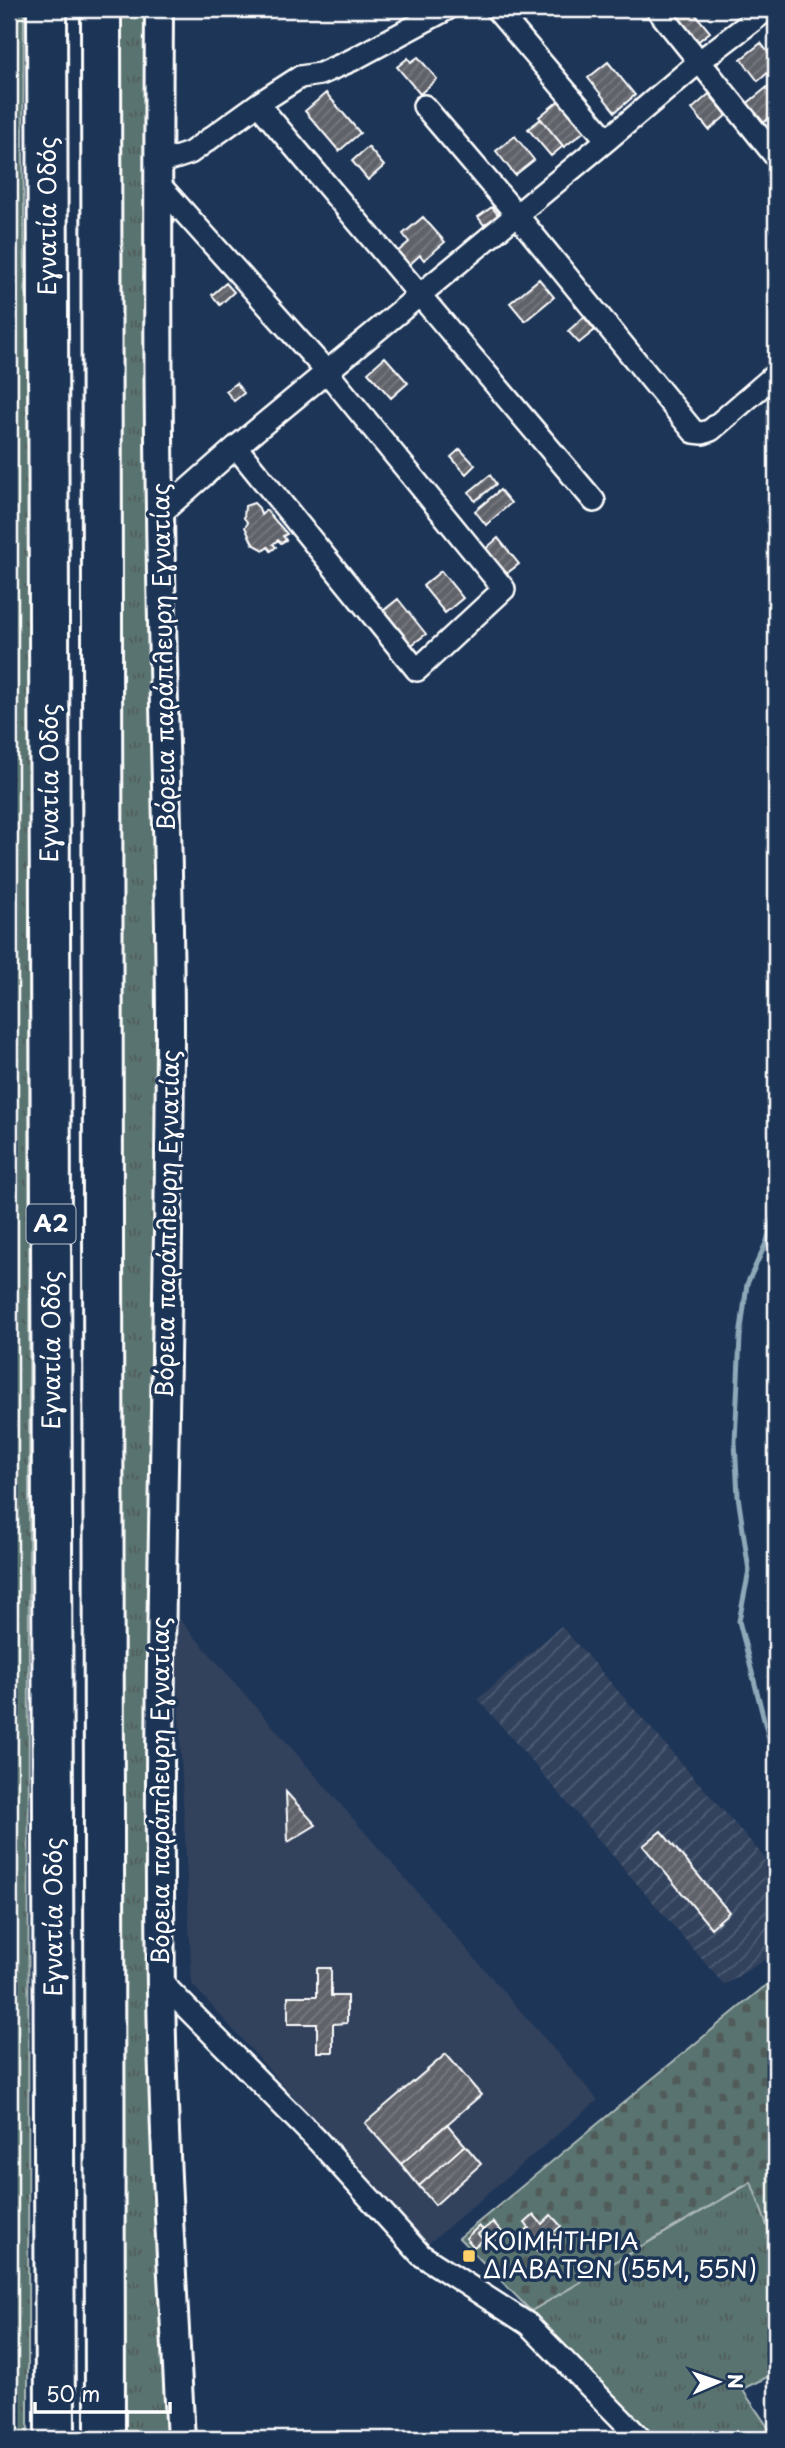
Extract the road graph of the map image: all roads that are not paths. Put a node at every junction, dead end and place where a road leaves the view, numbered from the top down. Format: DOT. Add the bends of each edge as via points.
graph roads {
  1 [pos="47,9"];
  2 [pos="101,9"];
  3 [pos="159,9"];
  4 [pos="447,9"];
  5 [pos="496,9"];
  6 [pos="657,9"];
  7 [pos="768,9"];
  8 [pos="700,61"];
  9 [pos="258,104"];
  10 [pos="424,106"];
  11 [pos="607,140"];
  12 [pos="776,157"];
  13 [pos="157,170"];
  14 [pos="516,214"];
  15 [pos="420,294"];
  16 [pos="327,372"];
  17 [pos="776,374"];
  18 [pos="236,447"];
  19 [pos="594,501"];
  20 [pos="160,514"];
  21 [pos="161,1982"];
  22 [pos="55,2439"];
  23 [pos="105,2439"];
  24 [pos="181,2439"];
  25 [pos="641,2439"];
  1 -- 22 [label="highway, Εγνατία Οδός / Α2"];
  2 -- 23 [label="highway, Εγνατία Οδός / Α2"];
  3 -- 13 [label="street, Βόρεια παράπλευρη Εγνατίας"];
  4 -- 9 [label="street" via="344,64 300,77"];
  5 -- 11 [label="street"];
  6 -- 8 [label="street"];
  7 -- 8 [label="street"];
  8 -- 11 [label="street"];
  8 -- 12 [label="street"];
  9 -- 13 [label="street" via="190,153"];
  9 -- 15 [label="street"];
  10 -- 14 [label="street"];
  11 -- 14 [label="street"];
  13 -- 16 [label="street"];
  13 -- 20 [label="street, Βόρεια παράπλευρη Εγνατίας"];
  14 -- 15 [label="street"];
  14 -- 17 [label="street" via="694,432 710,430"];
  15 -- 16 [label="street"];
  15 -- 19 [label="street"];
  16 -- 18 [label="street"];
  16 -- 18 [label="street" via="504,589 417,670"];
  18 -- 20 [label="street"];
  20 -- 21 [label="street, Βόρεια παράπλευρη Εγνατίας" via="170,934 160,1666"];
  21 -- 24 [label="street, Βόρεια παράπλευρη Εγνατίας"];
  21 -- 25 [label="street" via="318,2141 421,2255 528,2324"];
}
